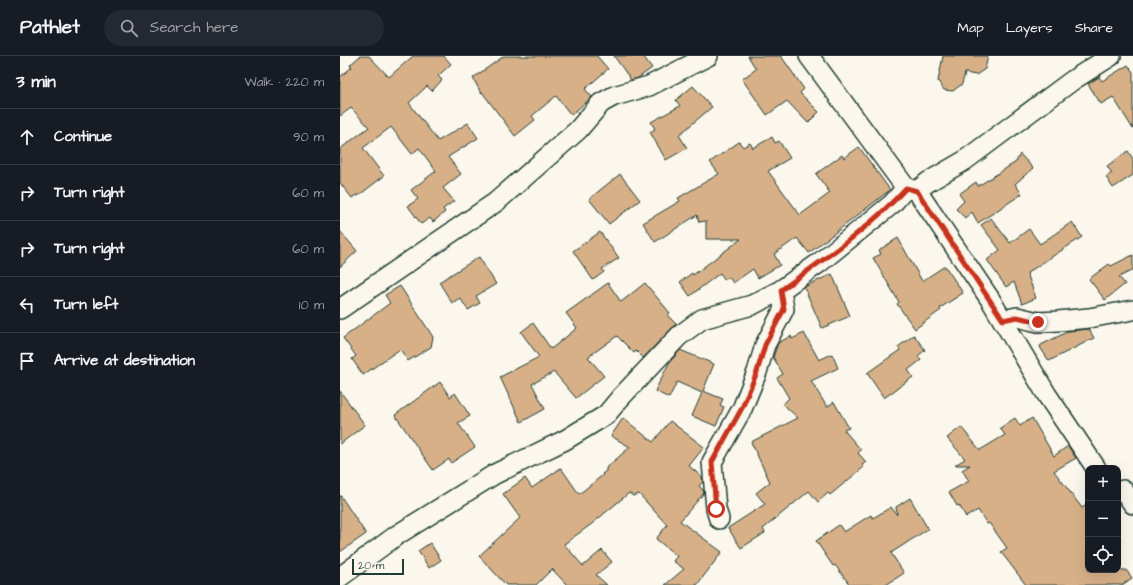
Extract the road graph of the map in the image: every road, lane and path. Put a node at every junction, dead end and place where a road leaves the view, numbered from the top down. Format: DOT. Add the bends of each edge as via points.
graph roads {
  1 [pos="708,56"];
  2 [pos="809,56"];
  3 [pos="1111,56"];
  4 [pos="911,190"];
  5 [pos="781,290"];
  6 [pos="340,309"];
  7 [pos="1133,310"];
  8 [pos="1003,320"];
  9 [pos="1094,465"];
  10 [pos="719,519"];
  11 [pos="340,577"];
  1 -- 6 [label="street" via="649,86 614,96 601,103 578,130 496,202"];
  2 -- 4 [label="street"];
  3 -- 4 [label="street" via="1073,80 964,161"];
  4 -- 5 [label="street"];
  4 -- 8 [label="street"];
  5 -- 10 [label="street" via="784,309 765,345 742,408 712,462"];
  5 -- 11 [label="street" via="752,305 702,319 679,336 606,415 565,440 495,474 397,535"];
  7 -- 8 [label="street" via="1058,321 1038,322 1017,317"];
  8 -- 9 [label="street" via="1047,395"];
}
